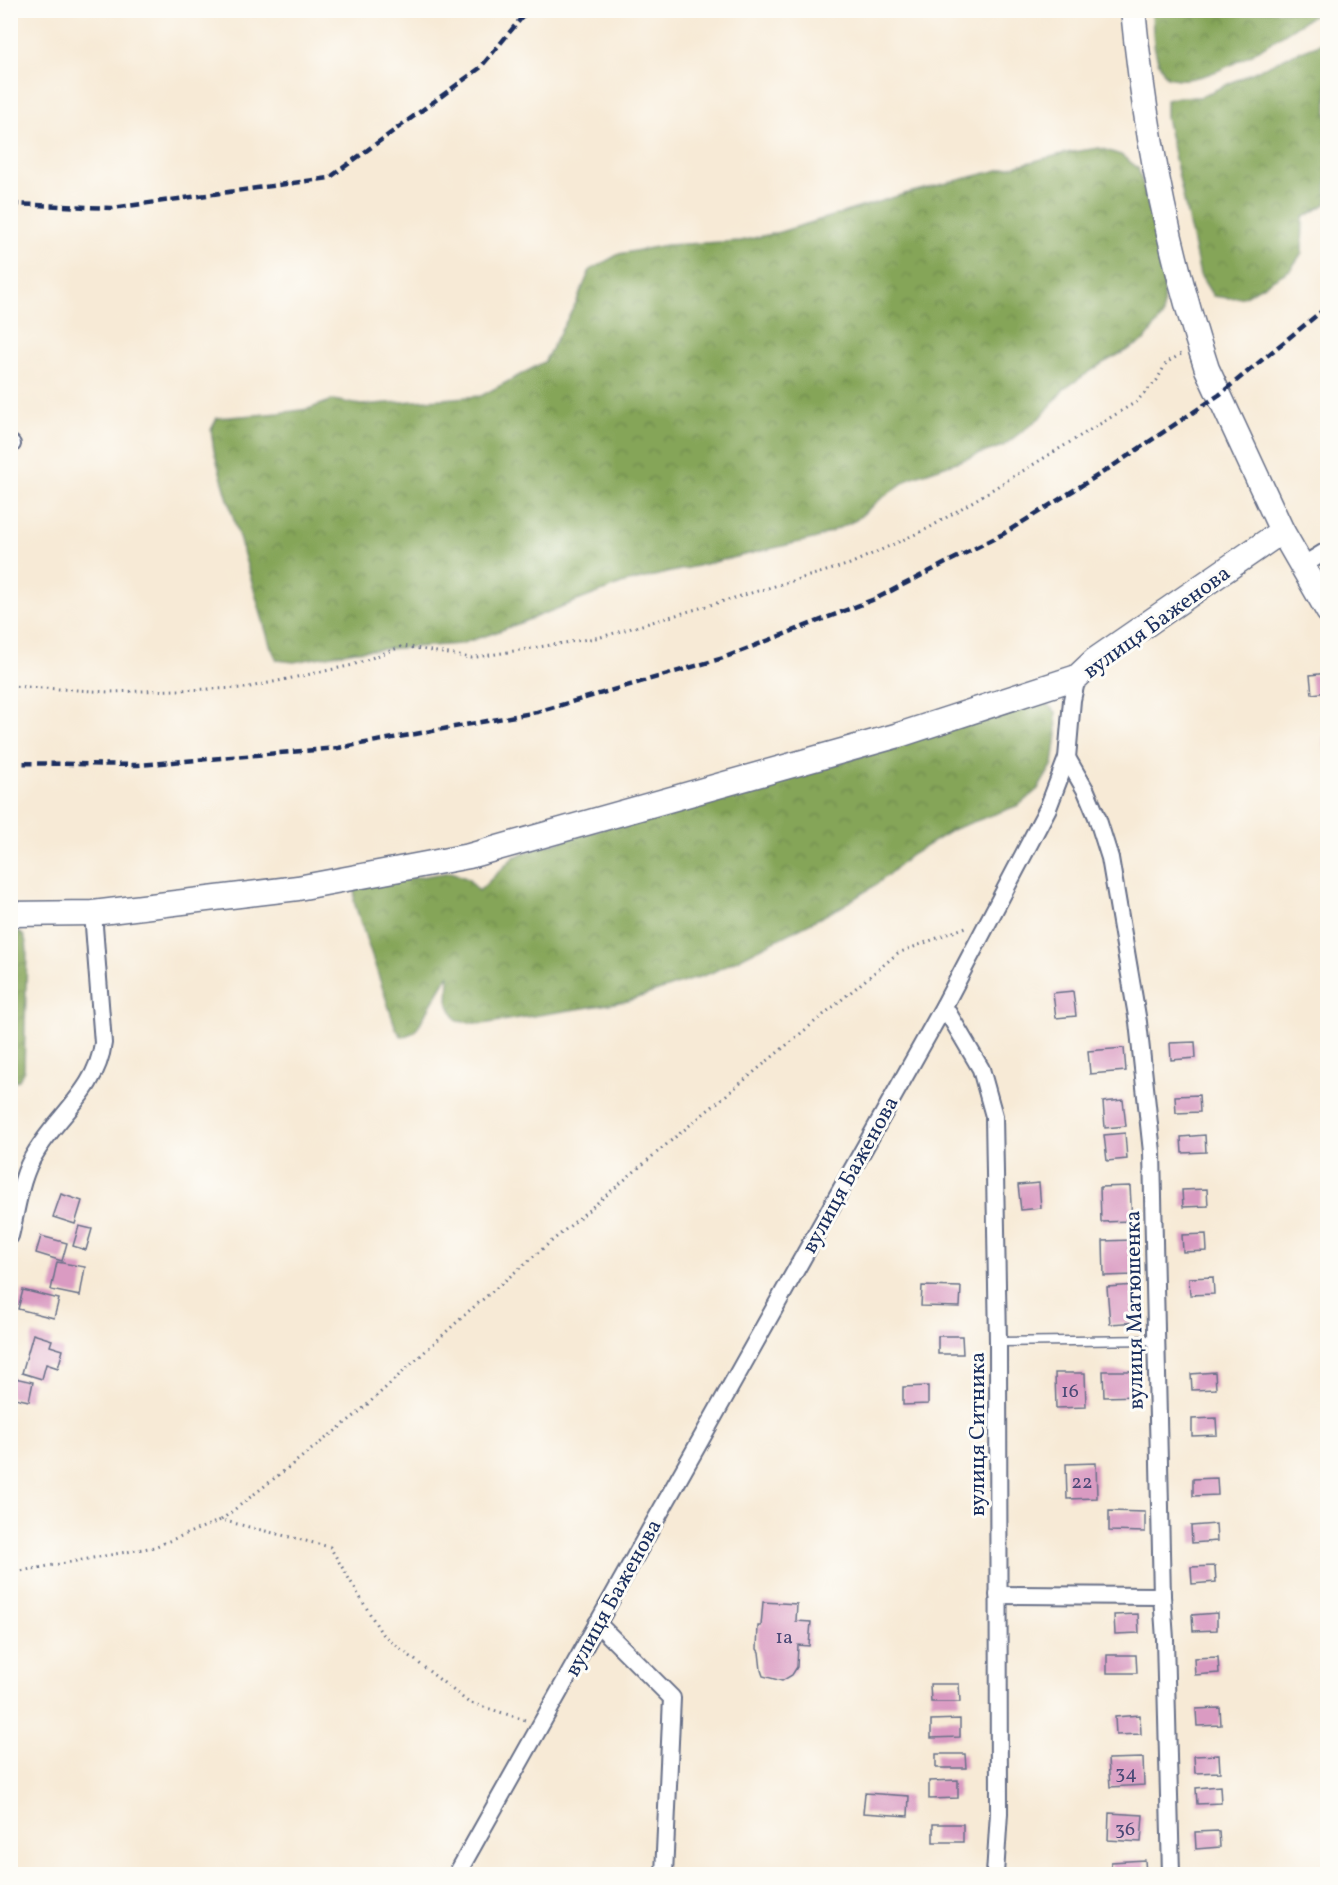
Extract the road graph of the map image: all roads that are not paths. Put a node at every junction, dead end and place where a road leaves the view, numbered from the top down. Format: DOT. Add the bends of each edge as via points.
graph roads {
  1 [pos="1133,10"];
  2 [pos="1282,531"];
  3 [pos="1328,550"];
  4 [pos="1302,566"];
  5 [pos="1328,611"];
  6 [pos="1077,677"];
  7 [pos="1067,758"];
  8 [pos="93,913"];
  9 [pos="10,914"];
  10 [pos="944,1006"];
  11 [pos="10,1236"];
  12 [pos="1156,1340"];
  13 [pos="998,1342"];
  14 [pos="998,1595"];
  15 [pos="1162,1596"];
  16 [pos="597,1623"];
  17 [pos="457,1875"];
  18 [pos="664,1875"];
  19 [pos="995,1875"];
  20 [pos="1172,1875"];
  1 -- 2 [label="street" via="1140,84 1157,184 1198,343"];
  2 -- 4 [label="street"];
  2 -- 6 [label="street, вулиця Баженова" via="1095,660"];
  3 -- 4 [label="street"];
  4 -- 5 [label="street"];
  6 -- 7 [label="street, вулиця Баженова"];
  6 -- 8 [label="street" via="888,738 470,856 298,888"];
  7 -- 10 [label="street, вулиця Баженова" via="1048,808"];
  7 -- 12 [label="street, вулиця Матюшенка" via="1086,790 1110,858 1138,1022 1152,1152"];
  8 -- 9 [label="street"];
  8 -- 11 [label="street" via="101,1060 85,1089 35,1152"];
  10 -- 13 [label="street, вулиця Ситника" via="981,1069 994,1116"];
  10 -- 16 [label="street, вулиця Баженова"];
  12 -- 13 [label="lane"];
  12 -- 15 [label="street, вулиця Матюшенка"];
  13 -- 14 [label="street, вулиця Ситника"];
  14 -- 15 [label="street"];
  14 -- 19 [label="street, вулиця Ситника" via="999,1814"];
  15 -- 20 [label="street, вулиця Матюшенка"];
  16 -- 17 [label="street, вулиця Баженова"];
  16 -- 18 [label="street" via="672,1698"];
}
